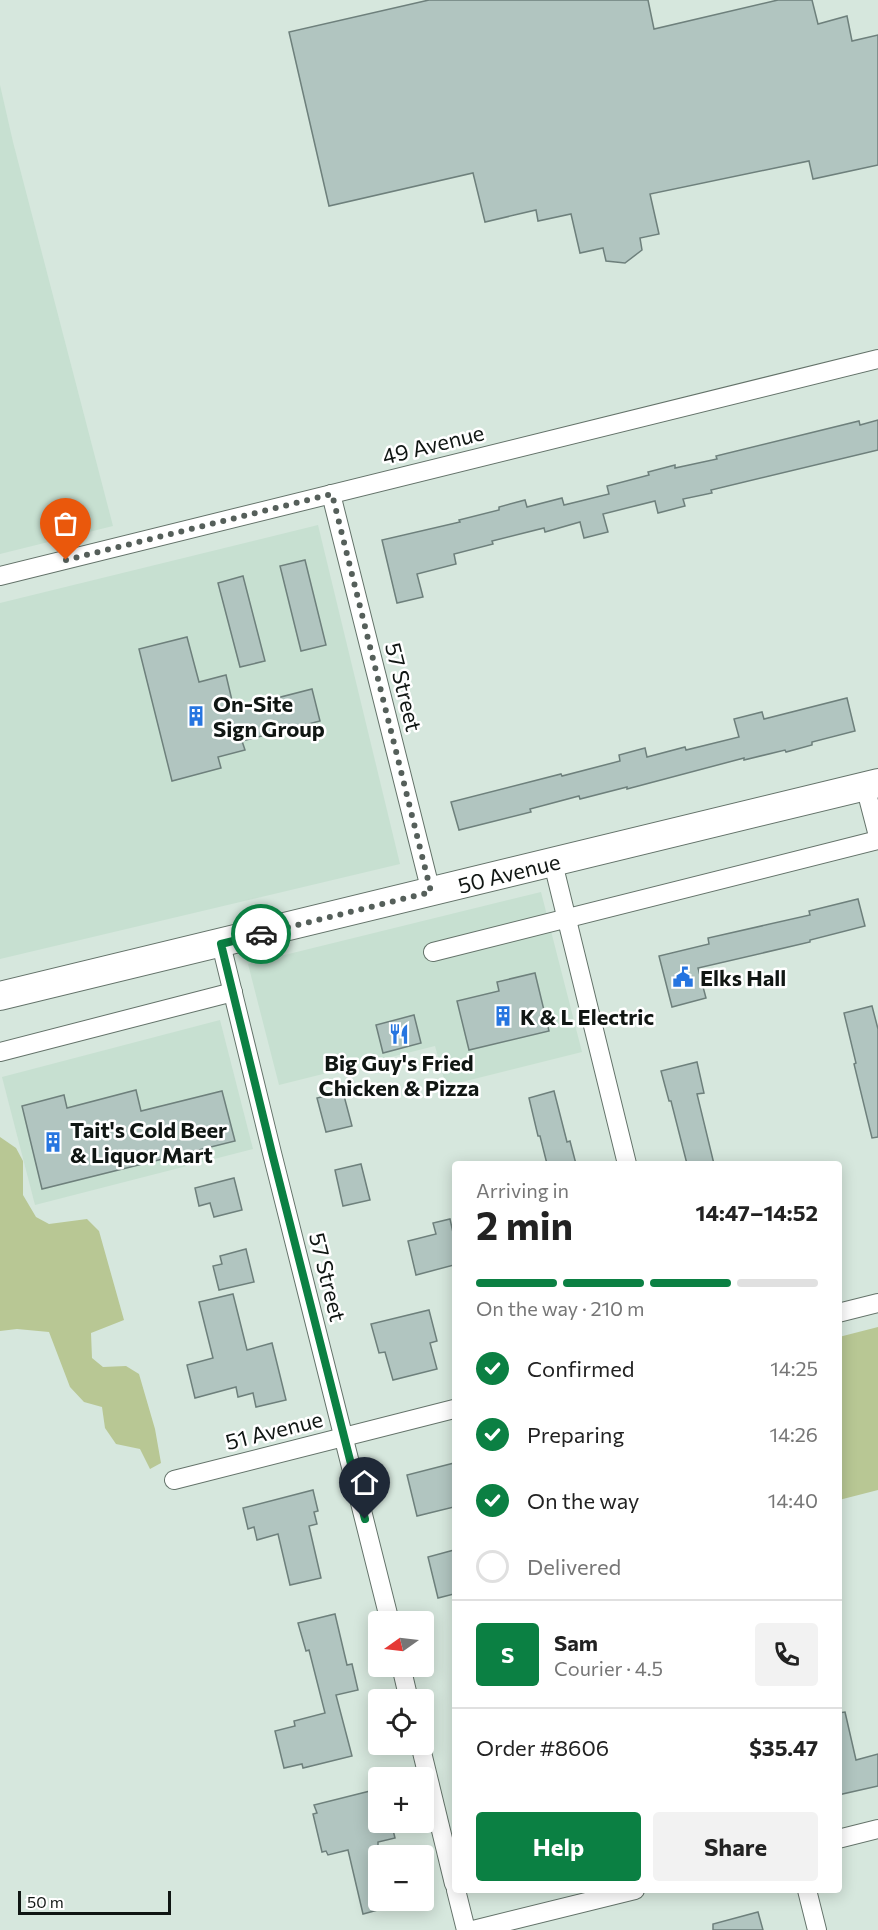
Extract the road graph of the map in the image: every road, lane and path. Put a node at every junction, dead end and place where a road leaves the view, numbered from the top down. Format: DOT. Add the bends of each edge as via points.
graph roads {
  1 [pos="878,358"];
  2 [pos="332,494"];
  3 [pos="0,576"];
  4 [pos="872,784"];
  5 [pos="878,838"];
  6 [pos="552,862"];
  7 [pos="431,892"];
  8 [pos="566,917"];
  9 [pos="221,944"];
  10 [pos="433,952"];
  11 [pos="233,992"];
  12 [pos="0,996"];
  13 [pos="0,1052"];
  14 [pos="626,1161"];
  15 [pos="878,1303"];
  16 [pos="842,1312"];
  17 [pos="452,1410"];
  18 [pos="344,1437"];
  19 [pos="174,1480"];
  20 [pos="387,1611"];
  21 [pos="423,1755"];
  22 [pos="878,1829"];
  23 [pos="842,1838"];
  24 [pos="452,1876"];
  25 [pos="457,1893"];
  26 [pos="622,1893"];
  27 [pos="808,1893"];
  28 [pos="466,1930"];
  29 [pos="473,1930"];
  30 [pos="817,1930"];
  1 -- 2 [label="street, 49 Avenue"];
  2 -- 3 [label="street, 49 Avenue"];
  2 -- 7 [label="street, 57 Street"];
  4 -- 5 [label="street"];
  4 -- 6 [label="main road, 50 Avenue"];
  5 -- 8 [label="street"];
  6 -- 7 [label="main road, 50 Avenue"];
  6 -- 8 [label="street"];
  7 -- 9 [label="main road, 50 Avenue"];
  8 -- 10 [label="street"];
  8 -- 14 [label="street"];
  9 -- 11 [label="street, 57 Street"];
  9 -- 12 [label="main road, 50 Avenue"];
  11 -- 13 [label="street"];
  11 -- 18 [label="street, 57 Street"];
  15 -- 16 [label="street"];
  17 -- 18 [label="street, 51 Avenue"];
  18 -- 19 [label="street, 51 Avenue"];
  18 -- 20 [label="street, 57 Street"];
  21 -- 24 [label="street"];
  22 -- 23 [label="street"];
  25 -- 28 [label="street"];
  26 -- 29 [label="street"];
  27 -- 30 [label="street"];
}
